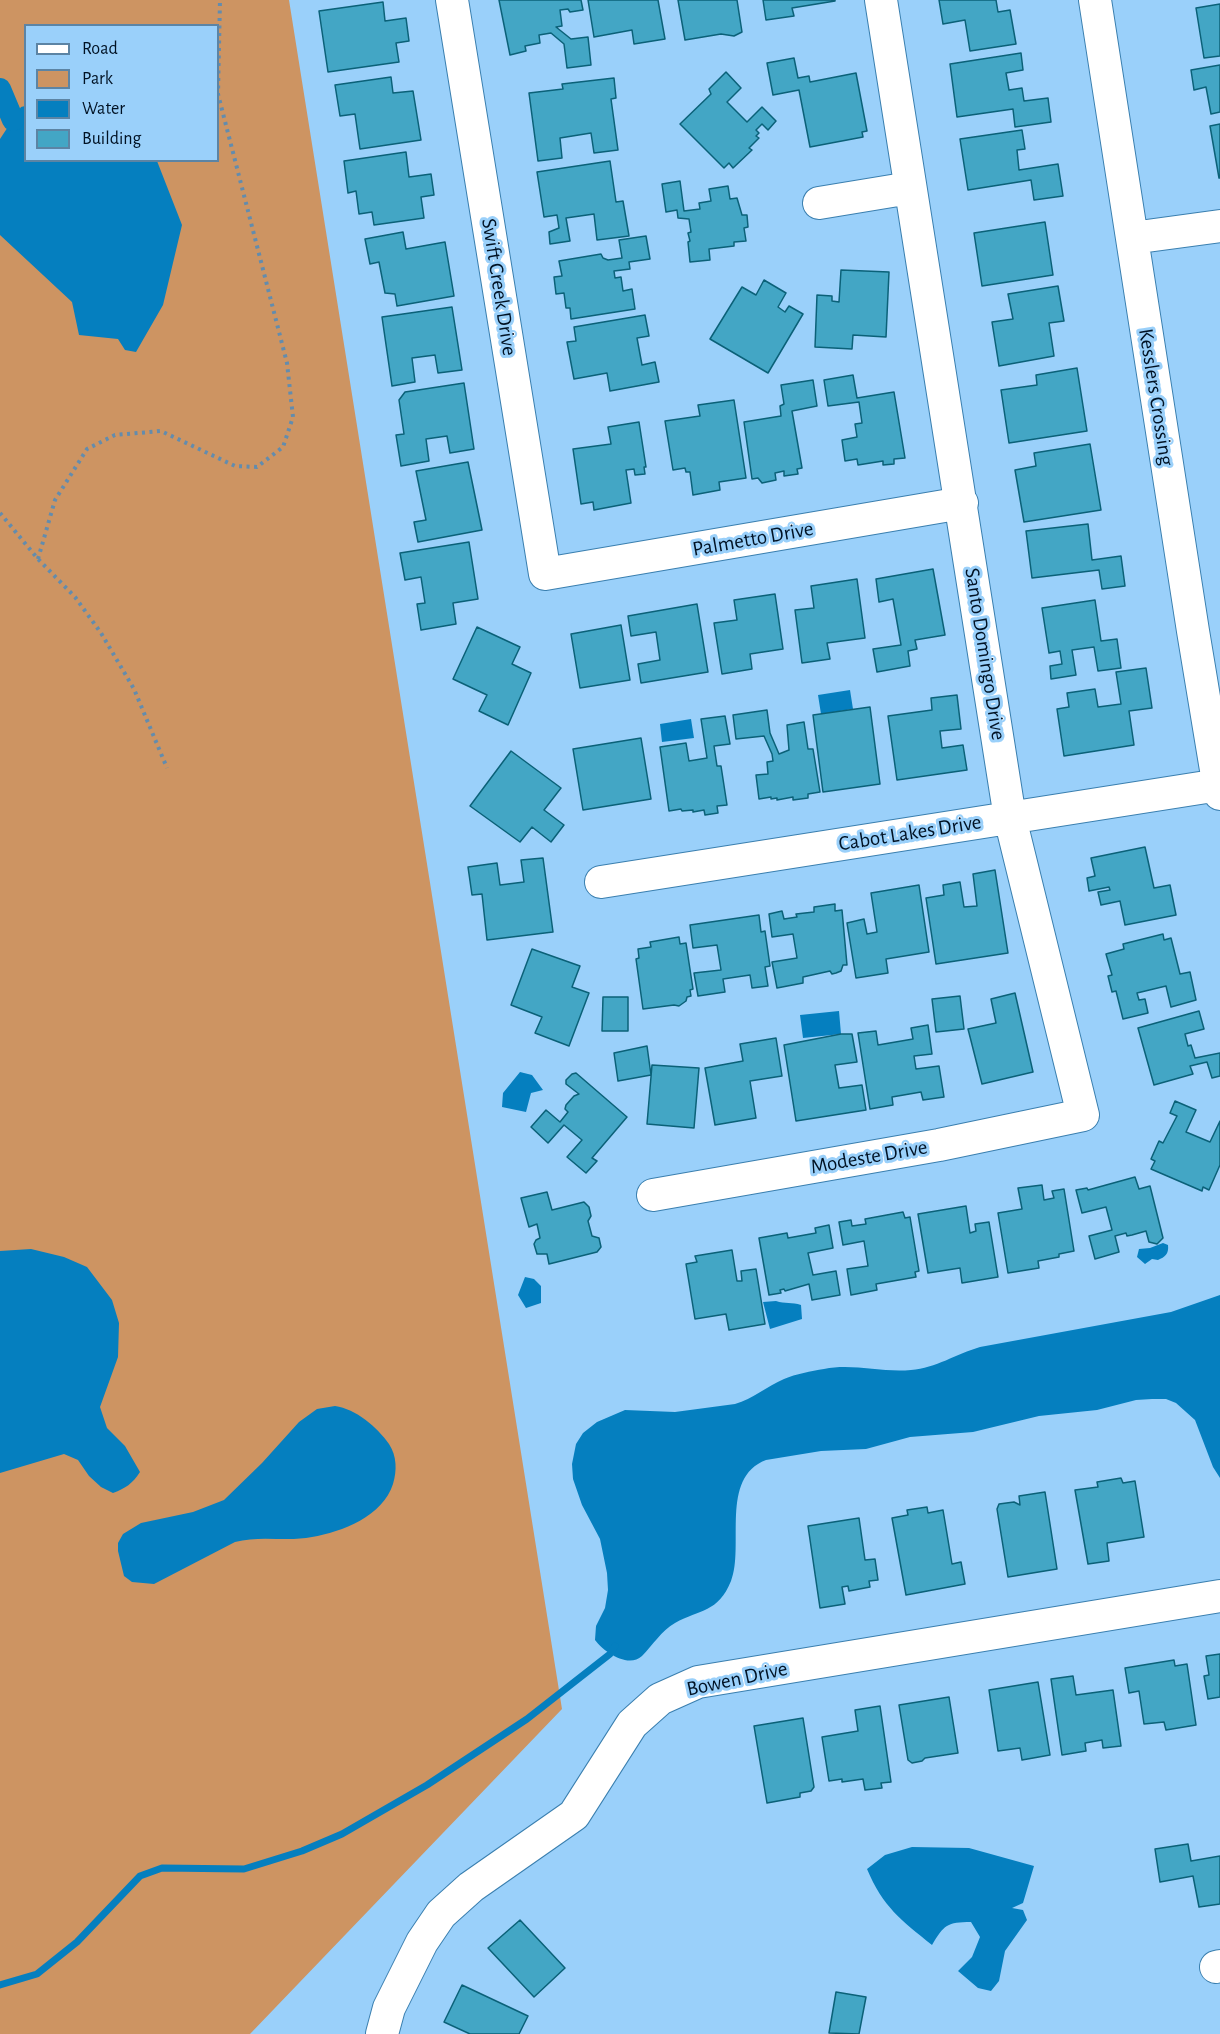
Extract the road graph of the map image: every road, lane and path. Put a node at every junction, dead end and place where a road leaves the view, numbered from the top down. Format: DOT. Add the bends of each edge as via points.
graph roads {
  1 [pos="220,0"];
  2 [pos="452,0"];
  3 [pos="881,0"];
  4 [pos="1095,0"];
  5 [pos="219,47"];
  6 [pos="219,98"];
  7 [pos="910,189"];
  8 [pos="819,203"];
  9 [pos="1220,226"];
  10 [pos="1132,238"];
  11 [pos="962,503"];
  12 [pos="0,513"];
  13 [pos="38,559"];
  14 [pos="545,574"];
  15 [pos="167,768"];
  16 [pos="1219,789"];
  17 [pos="1010,818"];
  18 [pos="601,882"];
  19 [pos="1083,1115"];
  20 [pos="653,1195"];
  21 [pos="1220,1596"];
  22 [pos="382,2034"];
  1 -- 5 [label="path"];
  2 -- 14 [label="street, Swift Creek Drive"];
  3 -- 7 [label="street, Santo Domingo Drive"];
  4 -- 10 [label="street, Kesslers Crossing"];
  6 -- 13 [label="path" via="287,363 293,417 283,447 257,467 235,466 161,431 116,435 87,449 55,500"];
  7 -- 8 [label="street"];
  7 -- 11 [label="street, Santo Domingo Drive"];
  9 -- 10 [label="street"];
  10 -- 16 [label="street, Kesslers Crossing"];
  11 -- 14 [label="street, Palmetto Drive"];
  11 -- 17 [label="street, Santo Domingo Drive"];
  12 -- 13 [label="path"];
  13 -- 15 [label="path" via="75,597 101,633 134,689"];
  16 -- 17 [label="street, Cabot Lakes Drive"];
  17 -- 18 [label="street, Cabot Lakes Drive"];
  17 -- 19 [label="street, Santo Domingo Drive"];
  19 -- 20 [label="street, Modeste Drive" via="939,1145"];
  21 -- 22 [label="street, Bowen Drive" via="698,1682 660,1699 632,1724 574,1815 471,1887 441,1914 422,1942 389,2008"];
}
